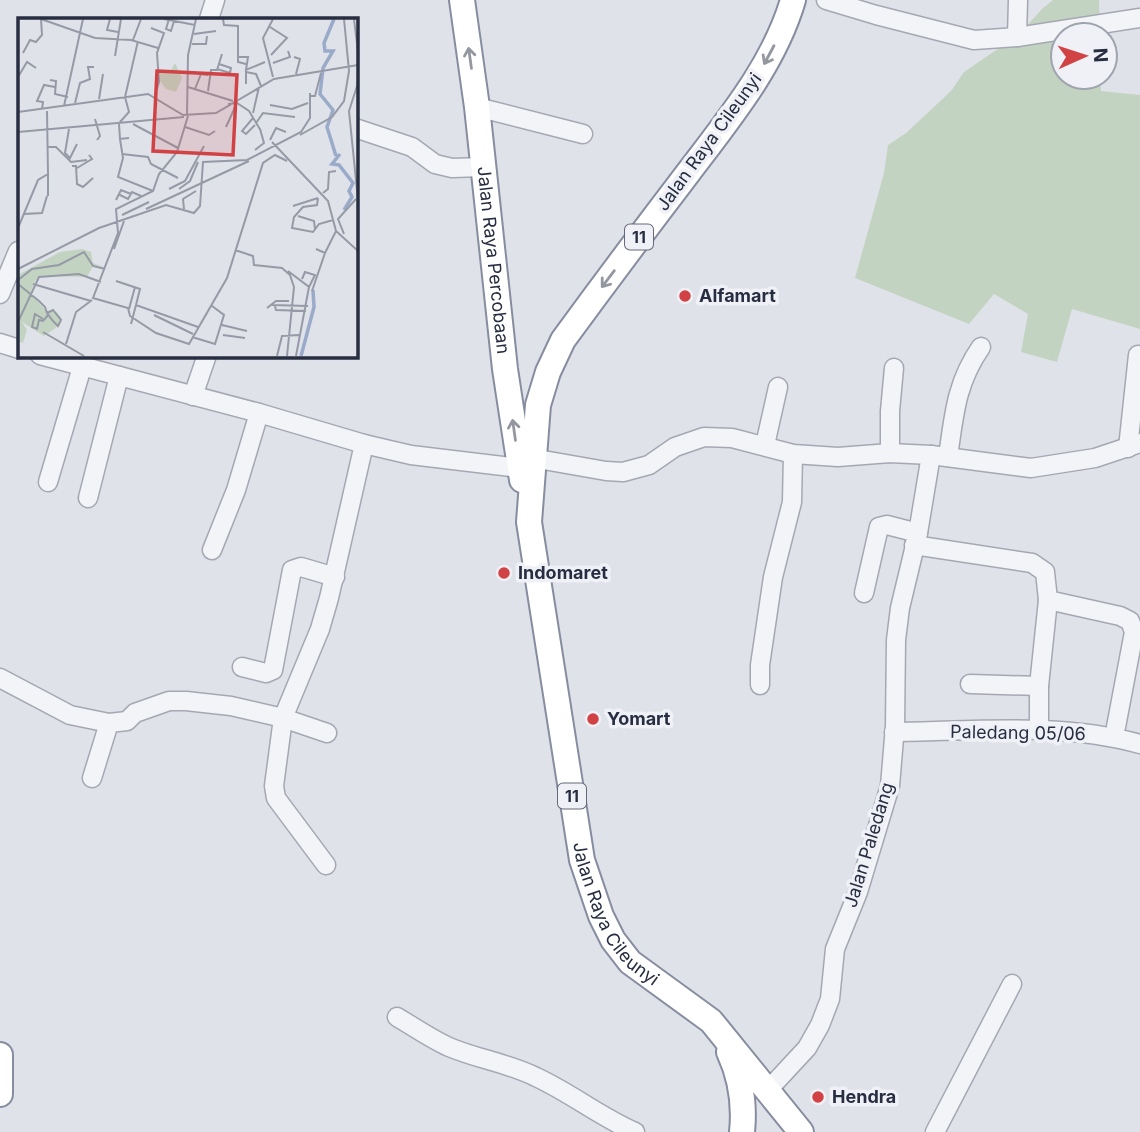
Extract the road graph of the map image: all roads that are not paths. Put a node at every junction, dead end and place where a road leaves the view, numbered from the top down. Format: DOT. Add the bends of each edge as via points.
graph roads {
  1 [pos="215,0"];
  2 [pos="461,0"];
  3 [pos="793,0"];
  4 [pos="826,0"];
  5 [pos="1018,0"];
  6 [pos="209,18"];
  7 [pos="1140,18"];
  8 [pos="1017,37"];
  9 [pos="477,107"];
  10 [pos="357,129"];
  11 [pos="583,134"];
  12 [pos="484,167"];
  13 [pos="18,251"];
  14 [pos="0,294"];
  15 [pos="0,343"];
  16 [pos="981,346"];
  17 [pos="18,349"];
  18 [pos="1138,355"];
  19 [pos="206,357"];
  20 [pos="60,358"];
  21 [pos="82,367"];
  22 [pos="894,368"];
  23 [pos="505,369"];
  24 [pos="548,372"];
  25 [pos="119,376"];
  26 [pos="778,387"];
  27 [pos="193,396"];
  28 [pos="259,413"];
  29 [pos="364,444"];
  30 [pos="765,445"];
  31 [pos="1134,446"];
  32 [pos="890,453"];
  33 [pos="793,454"];
  34 [pos="939,456"];
  35 [pos="526,463"];
  36 [pos="48,482"];
  37 [pos="88,498"];
  38 [pos="529,522"];
  39 [pos="916,539"];
  40 [pos="212,550"];
  41 [pos="335,577"];
  42 [pos="864,593"];
  43 [pos="1048,600"];
  44 [pos="242,667"];
  45 [pos="0,678"];
  46 [pos="970,684"];
  47 [pos="760,685"];
  48 [pos="1039,686"];
  49 [pos="283,718"];
  50 [pos="109,723"];
  51 [pos="1116,727"];
  52 [pos="1039,729"];
  53 [pos="894,732"];
  54 [pos="327,733"];
  55 [pos="1140,744"];
  56 [pos="92,778"];
  57 [pos="326,866"];
  58 [pos="1012,984"];
  59 [pos="397,1017"];
  60 [pos="710,1021"];
  61 [pos="0,1055"];
  62 [pos="768,1090"];
  63 [pos="0,1094"];
  64 [pos="635,1132"];
  65 [pos="741,1132"];
  66 [pos="801,1132"];
  67 [pos="935,1132"];
  1 -- 6 [label="street"];
  9 -- 2 [label="highway, Jalan Raya Percobaan / 11, one-way"];
  3 -- 24 [label="highway, Jalan Raya Cileunyi / 11, one-way" via="738,107 563,340"];
  4 -- 8 [label="street" via="974,40"];
  5 -- 8 [label="street"];
  7 -- 8 [label="street"];
  9 -- 11 [label="street"];
  9 -- 12 [label="highway, Jalan Raya Percobaan / 11"];
  10 -- 12 [label="street" via="412,147 435,164"];
  12 -- 23 [label="highway, Jalan Raya Percobaan / 11"];
  13 -- 14 [label="street"];
  15 -- 17 [label="street"];
  16 -- 34 [label="street, Jalan Paledang" via="964,377"];
  18 -- 31 [label="street"];
  19 -- 27 [label="street"];
  20 -- 21 [label="street"];
  21 -- 25 [label="street"];
  21 -- 36 [label="street"];
  22 -- 32 [label="street"];
  23 -- 24 [label="highway" via="521,377"];
  35 -- 23 [label="highway, Jalan Raya Percobaan / 11, one-way"];
  24 -- 35 [label="highway, Jalan Raya Cileunyi / 11"];
  25 -- 27 [label="street"];
  25 -- 37 [label="street"];
  26 -- 30 [label="street"];
  27 -- 28 [label="street"];
  28 -- 29 [label="street"];
  28 -- 40 [label="street" via="236,491"];
  29 -- 35 [label="street" via="411,455"];
  29 -- 41 [label="street"];
  30 -- 33 [label="street"];
  30 -- 35 [label="street" via="704,437 675,447 649,465 623,472"];
  31 -- 34 [label="street" via="1095,458 1031,468"];
  32 -- 33 [label="street" via="856,457"];
  32 -- 34 [label="street"];
  33 -- 47 [label="street" via="792,502 773,577"];
  34 -- 39 [label="street, Jalan Paledang"];
  35 -- 38 [label="highway, Jalan Raya Percobaan / 11"];
  38 -- 60 [label="highway, Jalan Raya Cileunyi / 11" via="582,860 593,894 613,940 630,962"];
  39 -- 42 [label="street" via="887,525 879,527"];
  39 -- 43 [label="street" via="1032,563 1045,572"];
  39 -- 53 [label="street, Jalan Paledang" via="896,640"];
  41 -- 44 [label="street" via="301,567 292,570 272,670 265,673"];
  41 -- 49 [label="street" via="320,629"];
  43 -- 48 [label="street"];
  43 -- 51 [label="street" via="1130,621 1134,632"];
  45 -- 50 [label="street" via="70,715"];
  46 -- 48 [label="street"];
  48 -- 52 [label="street"];
  49 -- 50 [label="street" via="231,706 169,701 135,713 127,721"];
  49 -- 54 [label="street"];
  49 -- 57 [label="street" via="276,798"];
  50 -- 56 [label="street"];
  52 -- 53 [label="street, Paledang 05/06"];
  52 -- 55 [label="street, Paledang 05/06"];
  53 -- 62 [label="street, Jalan Paledang" via="890,786 858,892 835,948 830,999 807,1048"];
  58 -- 67 [label="street"];
  59 -- 64 [label="street" via="449,1047 533,1075"];
  60 -- 62 [label="highway, Jalan Raya Cileunyi / 11"];
  60 -- 65 [label="highway, 11" via="740,1079"];
  61 -- 63 [label="highway"];
  62 -- 66 [label="highway, Jalan Raya Cileunyi / 11"];
}
